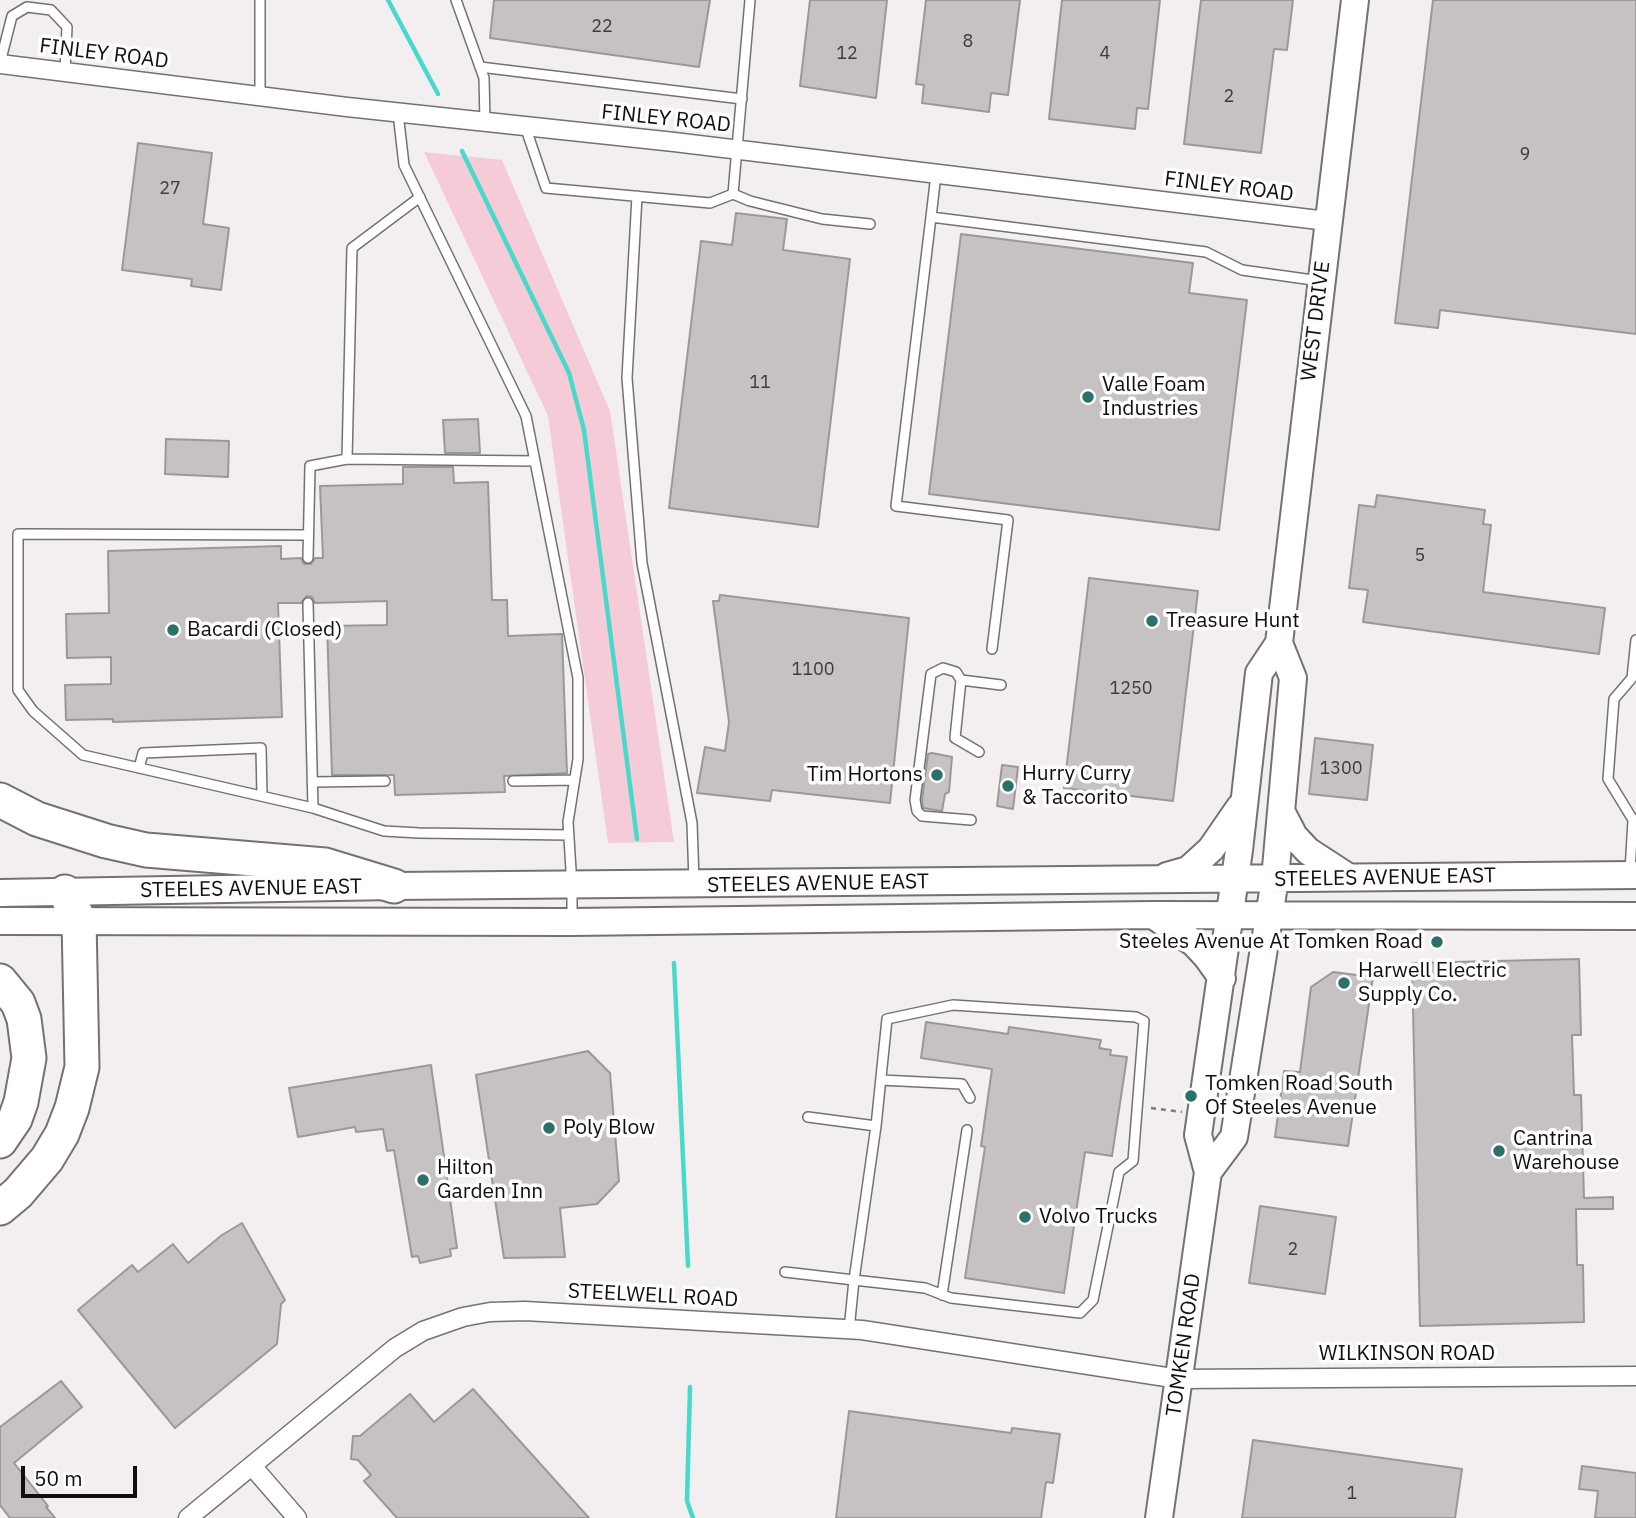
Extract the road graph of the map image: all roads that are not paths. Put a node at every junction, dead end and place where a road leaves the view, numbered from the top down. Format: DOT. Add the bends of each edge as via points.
graph roads {
  1 [pos="260,0"];
  2 [pos="456,0"];
  3 [pos="750,0"];
  4 [pos="1355,0"];
  5 [pos="0,63"];
  6 [pos="480,67"];
  7 [pos="65,71"];
  8 [pos="260,97"];
  9 [pos="742,99"];
  10 [pos="398,113"];
  11 [pos="485,122"];
  12 [pos="524,127"];
  13 [pos="737,150"];
  14 [pos="936,174"];
  15 [pos="733,194"];
  16 [pos="637,196"];
  17 [pos="420,197"];
  18 [pos="931,217"];
  19 [pos="1327,221"];
  20 [pos="870,224"];
  21 [pos="1320,281"];
  22 [pos="346,459"];
  23 [pos="536,461"];
  24 [pos="308,535"];
  25 [pos="308,558"];
  26 [pos="309,603"];
  27 [pos="1636,640"];
  28 [pos="1279,643"];
  29 [pos="992,649"];
  30 [pos="961,680"];
  31 [pos="1001,685"];
  32 [pos="979,752"];
  33 [pos="139,768"];
  34 [pos="574,780"];
  35 [pos="385,781"];
  36 [pos="513,781"];
  37 [pos="312,782"];
  38 [pos="262,796"];
  39 [pos="0,800"];
  40 [pos="1243,802"];
  41 [pos="313,808"];
  42 [pos="1282,813"];
  43 [pos="971,820"];
  44 [pos="1635,820"];
  45 [pos="569,835"];
  46 [pos="1633,875"];
  47 [pos="1349,877"];
  48 [pos="1235,879"];
  49 [pos="1275,879"];
  50 [pos="1152,880"];
  51 [pos="694,885"];
  52 [pos="394,886"];
  53 [pos="572,886"];
  54 [pos="0,892"];
  55 [pos="72,906"];
  56 [pos="1153,915"];
  57 [pos="1228,916"];
  58 [pos="1269,916"];
  59 [pos="1636,916"];
  60 [pos="0,921"];
  61 [pos="572,922"];
  62 [pos="1222,978"];
  63 [pos="0,981"];
  64 [pos="881,1080"];
  65 [pos="970,1098"];
  66 [pos="808,1116"];
  67 [pos="876,1126"];
  68 [pos="967,1130"];
  69 [pos="0,1141"];
  70 [pos="1208,1172"];
  71 [pos="0,1208"];
  72 [pos="785,1272"];
  73 [pos="854,1280"];
  74 [pos="942,1295"];
  75 [pos="849,1330"];
  76 [pos="1636,1376"];
  77 [pos="1179,1379"];
  78 [pos="252,1466"];
  79 [pos="188,1518"];
  80 [pos="297,1518"];
  81 [pos="1159,1518"];
  1 -- 8 [label="lane"];
  2 -- 6 [label="lane"];
  3 -- 9 [label="lane"];
  4 -- 19 [label="main road, WEST DRIVE"];
  5 -- 7 [label="street, FINLEY ROAD"];
  5 -- 7 [label="lane" via="12,16 27,7 51,10 67,27"];
  6 -- 9 [label="lane"];
  6 -- 11 [label="lane"];
  7 -- 8 [label="street, FINLEY ROAD"];
  8 -- 10 [label="street, FINLEY ROAD"];
  9 -- 13 [label="lane"];
  10 -- 11 [label="street, FINLEY ROAD"];
  10 -- 17 [label="lane" via="404,165"];
  11 -- 12 [label="street, FINLEY ROAD"];
  12 -- 13 [label="street, FINLEY ROAD"];
  12 -- 16 [label="lane" via="546,188"];
  13 -- 14 [label="street, FINLEY ROAD"];
  13 -- 15 [label="lane"];
  14 -- 18 [label="lane"];
  14 -- 19 [label="street, FINLEY ROAD"];
  15 -- 16 [label="lane" via="710,203"];
  15 -- 20 [label="lane" via="822,219"];
  16 -- 51 [label="lane" via="627,378 642,563 692,823"];
  17 -- 22 [label="lane" via="352,248"];
  17 -- 23 [label="lane" via="526,416"];
  18 -- 21 [label="lane" via="1206,252 1242,270"];
  18 -- 29 [label="lane" via="895,506 1008,520"];
  19 -- 21 [label="main road, WEST DRIVE"];
  21 -- 28 [label="main road, WEST DRIVE"];
  22 -- 23 [label="lane"];
  22 -- 24 [label="lane" via="310,466"];
  23 -- 34 [label="lane" via="579,678"];
  24 -- 25 [label="lane"];
  24 -- 33 [label="lane" via="18,534 18,690 33,711 83,755"];
  26 -- 37 [label="lane"];
  27 -- 44 [label="lane" via="1632,678 1614,699 1608,779"];
  28 -- 40 [label="main road, WEST DRIVE" via="1259,673"];
  28 -- 42 [label="main road, WEST DRIVE" via="1293,678"];
  30 -- 31 [label="lane"];
  30 -- 32 [label="lane" via="955,738"];
  30 -- 43 [label="lane" via="956,672 943,668 931,674 915,800 922,816"];
  33 -- 38 [label="lane"];
  33 -- 38 [label="lane" via="143,753 261,748"];
  34 -- 36 [label="lane"];
  34 -- 45 [label="lane"];
  35 -- 37 [label="lane"];
  37 -- 41 [label="lane"];
  38 -- 41 [label="lane"];
  39 -- 52 [label="highway" via="37,819 146,850 325,865"];
  40 -- 48 [label="main road, WEST DRIVE"];
  40 -- 50 [label="main road" via="1212,849 1188,870"];
  41 -- 45 [label="lane" via="384,831"];
  42 -- 47 [label="main road" via="1308,851"];
  42 -- 49 [label="main road, WEST DRIVE"];
  44 -- 46 [label="lane"];
  45 -- 53 [label="lane"];
  46 -- 47 [label="main road, STEELES AVENUE EAST"];
  47 -- 49 [label="main road, STEELES AVENUE EAST"];
  48 -- 49 [label="main road, STEELES AVENUE EAST"];
  48 -- 50 [label="main road, STEELES AVENUE EAST"];
  48 -- 57 [label="main road, TOMKEN ROAD"];
  49 -- 58 [label="main road, TOMKEN ROAD"];
  50 -- 51 [label="main road, STEELES AVENUE EAST"];
  51 -- 53 [label="main road, STEELES AVENUE EAST"];
  52 -- 53 [label="main road, STEELES AVENUE EAST"];
  52 -- 55 [label="main road, STEELES AVENUE EAST"];
  53 -- 61 [label="lane"];
  54 -- 55 [label="main road, STEELES AVENUE EAST"];
  55 -- 60 [label="main road, STEELES AVENUE EAST"];
  55 -- 61 [label="main road, STEELES AVENUE EAST"];
  55 -- 71 [label="highway" via="82,1067 62,1134 47,1159"];
  56 -- 57 [label="main road, STEELES AVENUE EAST"];
  56 -- 61 [label="main road, STEELES AVENUE EAST"];
  56 -- 62 [label="main road" via="1194,943"];
  57 -- 58 [label="main road, STEELES AVENUE EAST"];
  57 -- 62 [label="main road, TOMKEN ROAD"];
  58 -- 59 [label="main road, STEELES AVENUE EAST"];
  58 -- 70 [label="main road, TOMKEN ROAD" via="1234,1137"];
  62 -- 70 [label="main road, TOMKEN ROAD" via="1198,1135"];
  63 -- 69 [label="highway" via="18,1003 29,1058 22,1102"];
  64 -- 65 [label="lane" via="962,1084"];
  64 -- 67 [label="lane"];
  64 -- 74 [label="lane" via="887,1018 953,1006 1144,1021 1133,1161 1119,1172 1093,1300 1080,1313"];
  66 -- 67 [label="lane"];
  67 -- 73 [label="lane"];
  68 -- 74 [label="lane"];
  70 -- 77 [label="main road, TOMKEN ROAD"];
  72 -- 73 [label="lane"];
  73 -- 74 [label="lane" via="925,1288"];
  73 -- 75 [label="lane"];
  75 -- 77 [label="street, STEELWELL ROAD"];
  75 -- 78 [label="street, STEELWELL ROAD" via="525,1311 463,1317 423,1331 395,1348"];
  76 -- 77 [label="street, WILKINSON ROAD"];
  77 -- 81 [label="main road, TOMKEN ROAD"];
  78 -- 79 [label="street, STEELWELL ROAD"];
  78 -- 80 [label="street"];
}
